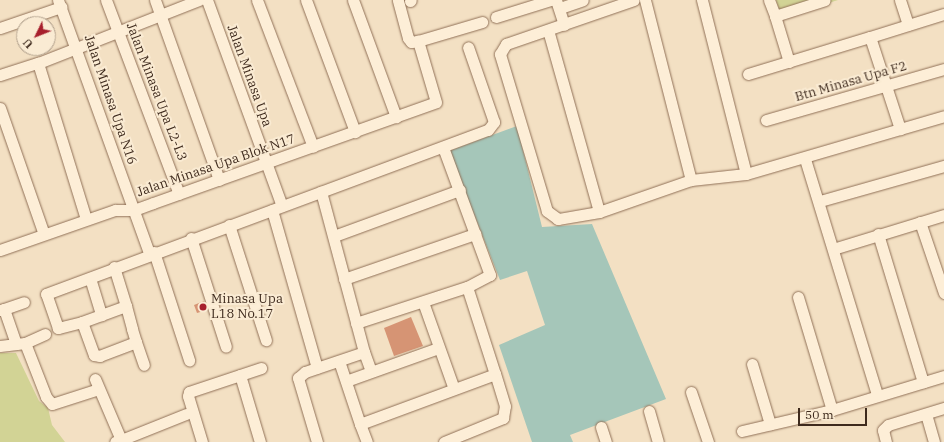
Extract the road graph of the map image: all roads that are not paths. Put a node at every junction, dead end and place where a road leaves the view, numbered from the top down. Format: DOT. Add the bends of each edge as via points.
graph roads {
  1 [pos="106,0"];
  2 [pos="155,0"];
  3 [pos="199,0"];
  4 [pos="207,0"];
  5 [pos="257,0"];
  6 [pos="306,0"];
  7 [pos="353,0"];
  8 [pos="406,0"];
  9 [pos="551,0"];
  10 [pos="583,0"];
  11 [pos="634,0"];
  12 [pos="645,0"];
  13 [pos="702,0"];
  14 [pos="769,0"];
  15 [pos="825,0"];
  16 [pos="900,0"];
  17 [pos="60,3"];
  18 [pos="558,4"];
  19 [pos="944,14"];
  20 [pos="161,15"];
  21 [pos="775,16"];
  22 [pos="496,17"];
  23 [pos="482,22"];
  24 [pos="564,25"];
  25 [pos="908,25"];
  26 [pos="0,28"];
  27 [pos="117,30"];
  28 [pos="548,30"];
  29 [pos="870,37"];
  30 [pos="418,41"];
  31 [pos="77,46"];
  32 [pos="468,48"];
  33 [pos="789,62"];
  34 [pos="38,63"];
  35 [pos="944,69"];
  36 [pos="748,74"];
  37 [pos="0,75"];
  38 [pos="887,86"];
  39 [pos="0,108"];
  40 [pos="944,116"];
  41 [pos="396,117"];
  42 [pos="766,120"];
  43 [pos="900,129"];
  44 [pos="355,132"];
  45 [pos="313,147"];
  46 [pos="443,147"];
  47 [pos="805,159"];
  48 [pos="266,163"];
  49 [pos="944,166"];
  50 [pos="746,174"];
  51 [pos="219,180"];
  52 [pos="691,180"];
  53 [pos="460,190"];
  54 [pos="321,192"];
  55 [pos="179,194"];
  56 [pos="820,201"];
  57 [pos="277,208"];
  58 [pos="134,210"];
  59 [pos="599,212"];
  60 [pos="944,215"];
  61 [pos="86,219"];
  62 [pos="920,222"];
  63 [pos="229,225"];
  64 [pos="44,234"];
  65 [pos="475,234"];
  66 [pos="878,234"];
  67 [pos="334,236"];
  68 [pos="191,238"];
  69 [pos="1,247"];
  70 [pos="833,249"];
  71 [pos="152,253"];
  72 [pos="114,267"];
  73 [pos="90,278"];
  74 [pos="344,279"];
  75 [pos="467,287"];
  76 [pos="944,293"];
  77 [pos="798,297"];
  78 [pos="24,302"];
  79 [pos="423,302"];
  80 [pos="126,306"];
  81 [pos="2,309"];
  82 [pos="101,315"];
  83 [pos="82,322"];
  84 [pos="356,323"];
  85 [pos="45,334"];
  86 [pos="266,340"];
  87 [pos="136,342"];
  88 [pos="21,344"];
  89 [pos="0,346"];
  90 [pos="226,347"];
  91 [pos="438,348"];
  92 [pos="364,352"];
  93 [pos="189,360"];
  94 [pos="339,361"];
  95 [pos="752,364"];
  96 [pos="144,365"];
  97 [pos="261,368"];
  98 [pos="317,368"];
  99 [pos="371,371"];
  100 [pos="495,374"];
  101 [pos="240,375"];
  102 [pos="944,376"];
  103 [pos="346,382"];
  104 [pos="923,382"];
  105 [pos="454,389"];
  106 [pos="691,392"];
  107 [pos="877,395"];
  108 [pos="944,408"];
  109 [pos="832,410"];
  110 [pos="649,411"];
  111 [pos="186,414"];
  112 [pos="926,414"];
  113 [pos="360,424"];
  114 [pos="770,424"];
  115 [pos="601,427"];
  116 [pos="742,431"];
  117 [pos="466,438"];
  118 [pos="118,441"];
  119 [pos="202,442"];
  120 [pos="260,442"];
  121 [pos="317,442"];
  122 [pos="367,442"];
  123 [pos="444,442"];
  124 [pos="606,442"];
  125 [pos="658,442"];
  126 [pos="708,442"];
  127 [pos="886,442"];
  128 [pos="934,442"];
  1 -- 27 [label="street, Jalan Minasa Upa L2-L3"];
  2 -- 20 [label="street"];
  3 -- 20 [label="street"];
  4 -- 48 [label="street, Jalan Minasa Upa"];
  5 -- 45 [label="street"];
  6 -- 44 [label="street"];
  7 -- 41 [label="street"];
  8 -- 30 [label="street" via="408,38 411,42"];
  9 -- 22 [label="street"];
  10 -- 18 [label="street"];
  11 -- 24 [label="street"];
  12 -- 52 [label="street"];
  13 -- 50 [label="street"];
  14 -- 21 [label="street"];
  15 -- 21 [label="street"];
  16 -- 25 [label="street"];
  17 -- 26 [label="street"];
  17 -- 31 [label="street, Jalan Minasa Upa N16"];
  18 -- 24 [label="street"];
  19 -- 25 [label="street"];
  20 -- 27 [label="street"];
  20 -- 51 [label="street"];
  21 -- 33 [label="street"];
  23 -- 30 [label="street"];
  24 -- 28 [label="street"];
  25 -- 29 [label="street"];
  27 -- 31 [label="street"];
  27 -- 55 [label="street, Jalan Minasa Upa L2-L3"];
  28 -- 59 [label="street"];
  28 -- 59 [label="street" via="506,44 500,54 546,211 558,219"];
  29 -- 33 [label="street"];
  29 -- 38 [label="street"];
  30 -- 41 [label="street, Jalan Minasa Upa Blok N17" via="436,102"];
  31 -- 34 [label="street"];
  31 -- 58 [label="street, Jalan Minasa Upa N16"];
  32 -- 46 [label="street" via="494,125 488,130"];
  33 -- 36 [label="street"];
  34 -- 37 [label="street"];
  34 -- 61 [label="street"];
  35 -- 38 [label="street, Btn Minasa Upa F2"];
  38 -- 42 [label="street, Btn Minasa Upa F2"];
  38 -- 43 [label="street"];
  39 -- 64 [label="street"];
  40 -- 43 [label="street"];
  41 -- 44 [label="street, Jalan Minasa Upa Blok N17"];
  43 -- 47 [label="street"];
  44 -- 45 [label="street, Jalan Minasa Upa Blok N17"];
  45 -- 48 [label="street, Jalan Minasa Upa Blok N17"];
  46 -- 53 [label="street"];
  46 -- 54 [label="street"];
  47 -- 50 [label="street"];
  47 -- 56 [label="street"];
  48 -- 51 [label="street, Jalan Minasa Upa Blok N17"];
  48 -- 57 [label="street, Jalan Minasa Upa"];
  49 -- 56 [label="street"];
  50 -- 52 [label="street"];
  51 -- 55 [label="street, Jalan Minasa Upa Blok N17"];
  52 -- 59 [label="street"];
  53 -- 65 [label="street"];
  53 -- 67 [label="street"];
  54 -- 57 [label="street"];
  54 -- 67 [label="street"];
  55 -- 58 [label="street, Jalan Minasa Upa Blok N17"];
  56 -- 70 [label="street"];
  57 -- 63 [label="street"];
  57 -- 98 [label="street, Jalan Minasa Upa"];
  58 -- 61 [label="street, Jalan Minasa Upa Blok N17" via="114,210"];
  58 -- 71 [label="street, Jalan Minasa Upa N16"];
  60 -- 62 [label="street"];
  61 -- 64 [label="street, Jalan Minasa Upa Blok N17"];
  62 -- 66 [label="street"];
  62 -- 76 [label="street"];
  63 -- 68 [label="street"];
  63 -- 86 [label="street"];
  64 -- 69 [label="street, Jalan Minasa Upa Blok N17"];
  65 -- 74 [label="street"];
  65 -- 75 [label="street" via="490,275"];
  66 -- 70 [label="street"];
  66 -- 104 [label="street"];
  67 -- 74 [label="street"];
  68 -- 71 [label="street"];
  68 -- 90 [label="street"];
  70 -- 107 [label="street"];
  71 -- 72 [label="street"];
  71 -- 93 [label="street, Jalan Minasa Upa N16"];
  72 -- 73 [label="street"];
  72 -- 80 [label="street"];
  73 -- 82 [label="street"];
  73 -- 83 [label="street" via="44,290 58,328"];
  74 -- 84 [label="street"];
  75 -- 79 [label="street"];
  75 -- 100 [label="street"];
  77 -- 109 [label="street"];
  78 -- 81 [label="street"];
  79 -- 84 [label="street"];
  79 -- 91 [label="street"];
  80 -- 82 [label="street"];
  80 -- 87 [label="street"];
  81 -- 88 [label="street"];
  82 -- 83 [label="street"];
  83 -- 87 [label="street" via="94,355 100,356"];
  84 -- 92 [label="street"];
  85 -- 88 [label="street"];
  87 -- 96 [label="street"];
  88 -- 89 [label="street"];
  88 -- 118 [label="street" via="50,403 55,405 97,384"];
  91 -- 99 [label="street"];
  91 -- 105 [label="street"];
  92 -- 94 [label="street"];
  92 -- 99 [label="street"];
  94 -- 98 [label="street"];
  94 -- 103 [label="street"];
  95 -- 114 [label="street"];
  97 -- 101 [label="street"];
  98 -- 121 [label="street" via="303,373 297,382"];
  99 -- 103 [label="street"];
  100 -- 105 [label="street"];
  100 -- 117 [label="street" via="505,406 504,418"];
  101 -- 119 [label="street" via="189,392"];
  101 -- 120 [label="street"];
  102 -- 104 [label="street"];
  103 -- 113 [label="street"];
  104 -- 107 [label="street"];
  105 -- 113 [label="street"];
  106 -- 126 [label="street"];
  107 -- 109 [label="street"];
  108 -- 112 [label="street"];
  109 -- 114 [label="street"];
  110 -- 125 [label="street"];
  111 -- 118 [label="street"];
  112 -- 127 [label="street" via="888,425 883,430"];
  112 -- 128 [label="street"];
  113 -- 122 [label="street"];
  114 -- 116 [label="street"];
  115 -- 124 [label="street"];
  117 -- 123 [label="street"];
}
